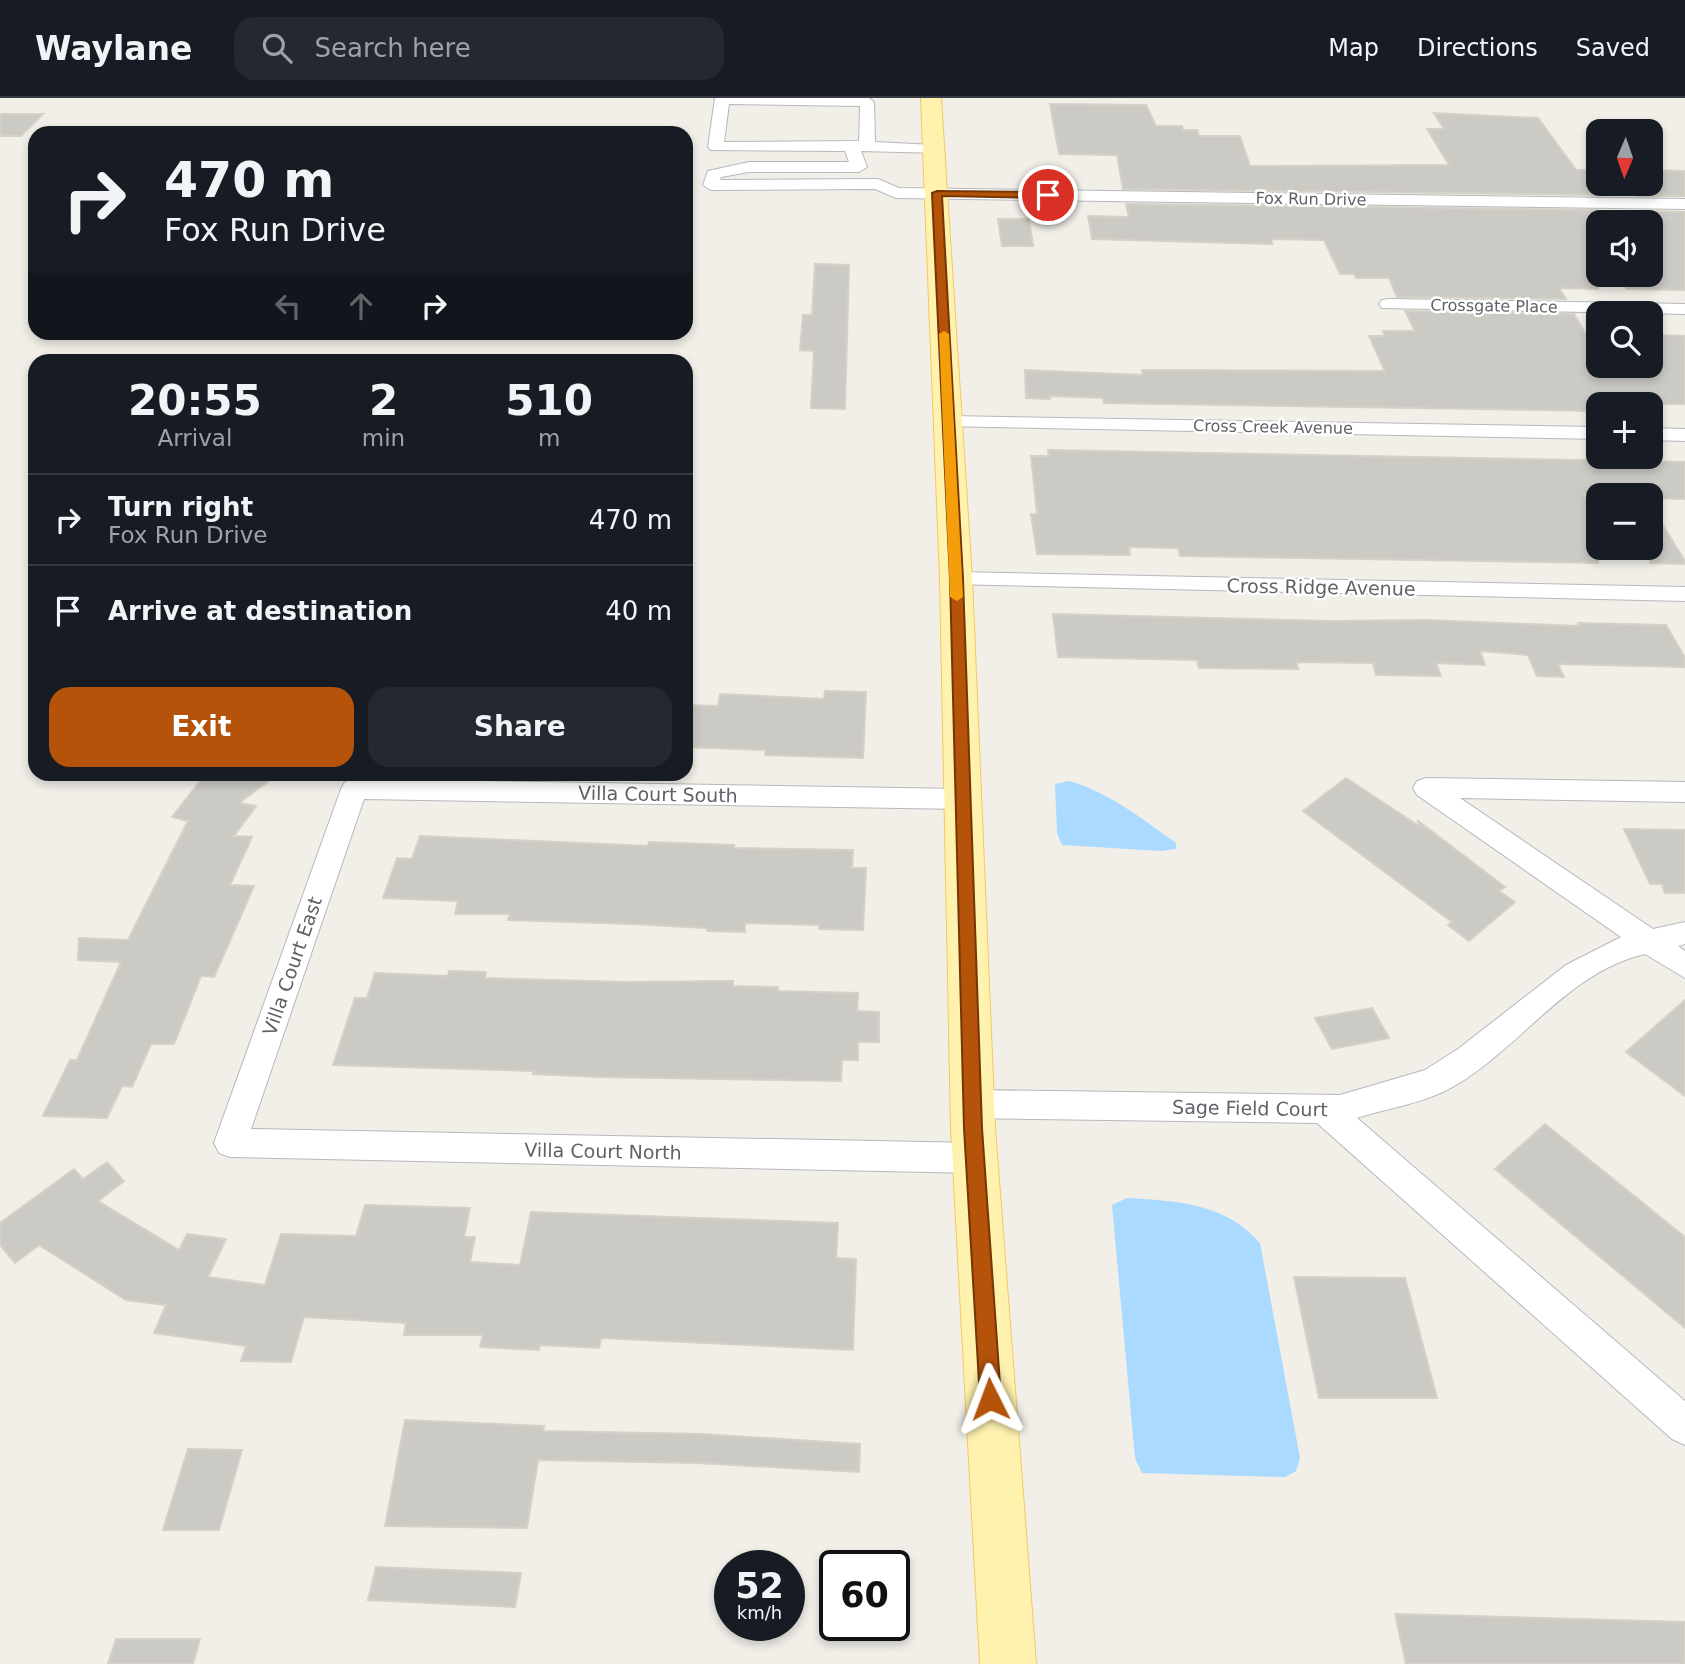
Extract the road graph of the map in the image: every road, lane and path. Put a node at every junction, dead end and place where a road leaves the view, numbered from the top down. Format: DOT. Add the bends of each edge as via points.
graph roads {
  1 [pos="763,98"];
  2 [pos="931,98"];
  3 [pos="859,146"];
  4 [pos="934,150"];
  5 [pos="859,167"];
  6 [pos="878,184"];
  7 [pos="937,193"];
  8 [pos="1685,204"];
  9 [pos="1388,304"];
  10 [pos="1685,309"];
  11 [pos="948,422"];
  12 [pos="1586,433"];
  13 [pos="1663,434"];
  14 [pos="1685,435"];
  15 [pos="957,579"];
  16 [pos="1685,594"];
  17 [pos="354,789"];
  18 [pos="1685,792"];
  19 [pos="962,799"];
  20 [pos="1685,933"];
  21 [pos="1648,940"];
  22 [pos="1685,966"];
  23 [pos="972,1104"];
  24 [pos="1324,1109"];
  25 [pos="230,1143"];
  26 [pos="976,1158"];
  27 [pos="1685,1426"];
  28 [pos="1008,1664"];
  1 -- 3 [label="street" via="867,102"];
  1 -- 3 [label="street" via="722,99 716,147"];
  2 -- 4 [label="main road"];
  3 -- 4 [label="street"];
  3 -- 5 [label="street"];
  4 -- 7 [label="main road"];
  5 -- 6 [label="street" via="875,175"];
  5 -- 6 [label="street" via="749,167 714,174 711,185"];
  6 -- 7 [label="street, Fox Run Drive" via="890,192"];
  7 -- 8 [label="street, Fox Run Drive"];
  7 -- 11 [label="main road"];
  9 -- 10 [label="street, Crossgate Place"];
  11 -- 12 [label="street, Cross Creek Avenue"];
  11 -- 15 [label="main road"];
  13 -- 14 [label="street"];
  15 -- 16 [label="street, Cross Ridge Avenue"];
  15 -- 19 [label="main road"];
  17 -- 19 [label="street, Villa Court South"];
  17 -- 25 [label="street, Villa Court East"];
  18 -- 21 [label="street" via="1426,788"];
  19 -- 23 [label="main road"];
  20 -- 21 [label="street, Sage Field Court"];
  21 -- 22 [label="street"];
  21 -- 24 [label="street, Sage Field Court" via="1576,973 1434,1081 1340,1109"];
  23 -- 24 [label="street, Sage Field Court"];
  23 -- 26 [label="main road"];
  24 -- 27 [label="street"];
  25 -- 26 [label="street, Villa Court North"];
  26 -- 28 [label="main road"];
}
